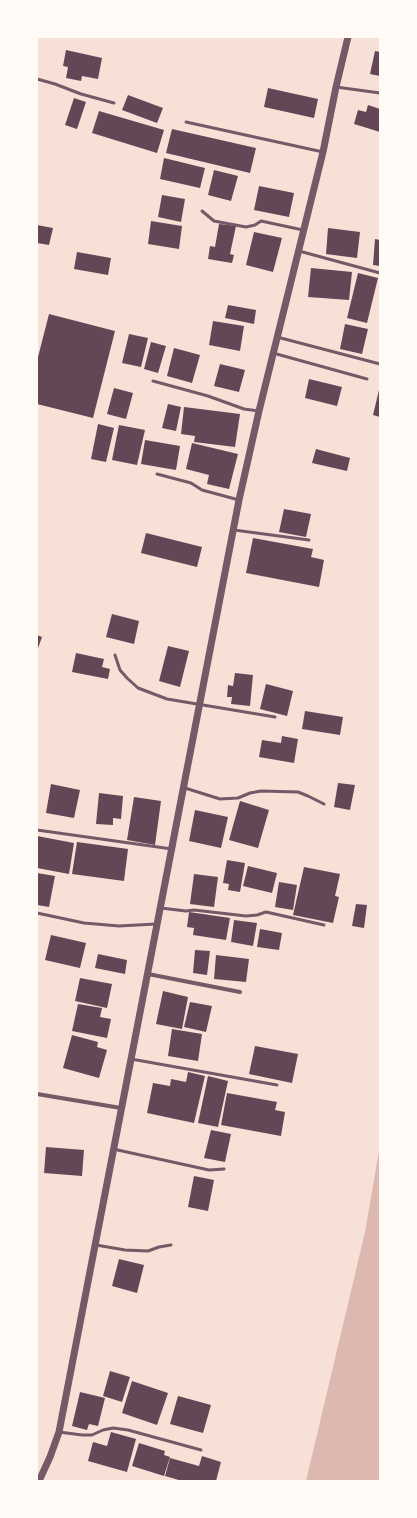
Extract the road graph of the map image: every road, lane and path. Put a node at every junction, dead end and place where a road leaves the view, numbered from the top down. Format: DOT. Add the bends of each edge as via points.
graph roads {
  1 [pos="348,37"];
  2 [pos="37,79"];
  3 [pos="336,87"];
  4 [pos="380,93"];
  5 [pos="114,103"];
  6 [pos="186,122"];
  7 [pos="323,152"];
  8 [pos="202,211"];
  9 [pos="304,230"];
  10 [pos="298,251"];
  11 [pos="380,273"];
  12 [pos="277,337"];
  13 [pos="273,353"];
  14 [pos="380,364"];
  15 [pos="367,379"];
  16 [pos="153,381"];
  17 [pos="259,411"];
  18 [pos="157,474"];
  19 [pos="239,500"];
  20 [pos="234,530"];
  21 [pos="309,540"];
  22 [pos="115,655"];
  23 [pos="200,706"];
  24 [pos="275,717"];
  25 [pos="185,788"];
  26 [pos="324,804"];
  27 [pos="37,830"];
  28 [pos="172,849"];
  29 [pos="161,908"];
  30 [pos="37,913"];
  31 [pos="158,924"];
  32 [pos="324,924"];
  33 [pos="148,974"];
  34 [pos="240,992"];
  35 [pos="131,1059"];
  36 [pos="277,1085"];
  37 [pos="37,1094"];
  38 [pos="121,1108"];
  39 [pos="113,1149"];
  40 [pos="224,1169"];
  41 [pos="96,1245"];
  42 [pos="170,1246"];
  43 [pos="59,1432"];
  44 [pos="201,1450"];
  45 [pos="39,1481"];
  1 -- 3 [label="street"];
  2 -- 5 [label="lane"];
  3 -- 4 [label="lane"];
  3 -- 7 [label="street"];
  6 -- 7 [label="lane"];
  7 -- 9 [label="street"];
  8 -- 9 [label="lane" via="214,221 246,227 261,221"];
  9 -- 10 [label="street"];
  10 -- 11 [label="lane"];
  10 -- 12 [label="street"];
  12 -- 13 [label="street"];
  12 -- 14 [label="lane"];
  13 -- 15 [label="lane"];
  13 -- 17 [label="street"];
  16 -- 17 [label="lane" via="244,409"];
  17 -- 19 [label="street"];
  18 -- 19 [label="lane"];
  19 -- 20 [label="street"];
  20 -- 21 [label="lane"];
  20 -- 23 [label="street"];
  22 -- 23 [label="lane" via="120,670 138,688 166,699"];
  23 -- 24 [label="lane"];
  23 -- 25 [label="street"];
  25 -- 26 [label="lane" via="220,799 238,798 260,791 298,792"];
  25 -- 28 [label="street"];
  27 -- 28 [label="lane"];
  28 -- 29 [label="street"];
  29 -- 31 [label="street"];
  29 -- 32 [label="lane" via="246,916 266,912"];
  30 -- 31 [label="lane" via="84,923 119,926"];
  31 -- 33 [label="street"];
  33 -- 34 [label="street"];
  33 -- 35 [label="street"];
  35 -- 36 [label="lane"];
  35 -- 38 [label="street"];
  37 -- 38 [label="street"];
  38 -- 39 [label="street"];
  39 -- 40 [label="lane" via="209,1170"];
  39 -- 41 [label="street"];
  41 -- 42 [label="lane" via="148,1251"];
  41 -- 43 [label="street"];
  43 -- 44 [label="lane" via="82,1436 113,1428"];
  43 -- 45 [label="street"];
}
